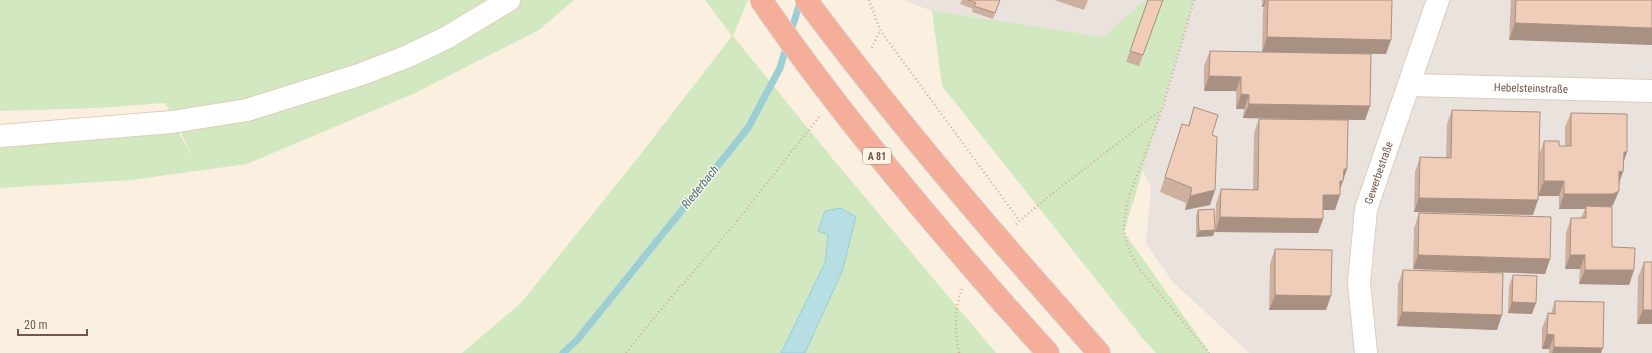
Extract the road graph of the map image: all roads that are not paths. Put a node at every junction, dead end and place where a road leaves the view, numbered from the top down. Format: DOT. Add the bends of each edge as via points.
graph roads {
  1 [pos="509,0"];
  2 [pos="761,0"];
  3 [pos="806,0"];
  4 [pos="1438,0"];
  5 [pos="1409,85"];
  6 [pos="1652,91"];
  7 [pos="0,136"];
  8 [pos="1048,353"];
  9 [pos="1099,353"];
  10 [pos="1366,353"];
  1 -- 7 [label="street" via="446,38 406,57 359,75 247,110 172,122"];
  2 -- 8 [label="highway, A 81, bridge" via="873,150 940,232"];
  3 -- 9 [label="highway, bridge" via="904,128"];
  4 -- 5 [label="street, Gewerbestraße"];
  5 -- 6 [label="street, Hebelsteinstraße"];
  5 -- 10 [label="street, Gewerbestraße" via="1366,209 1358,283"];
}
